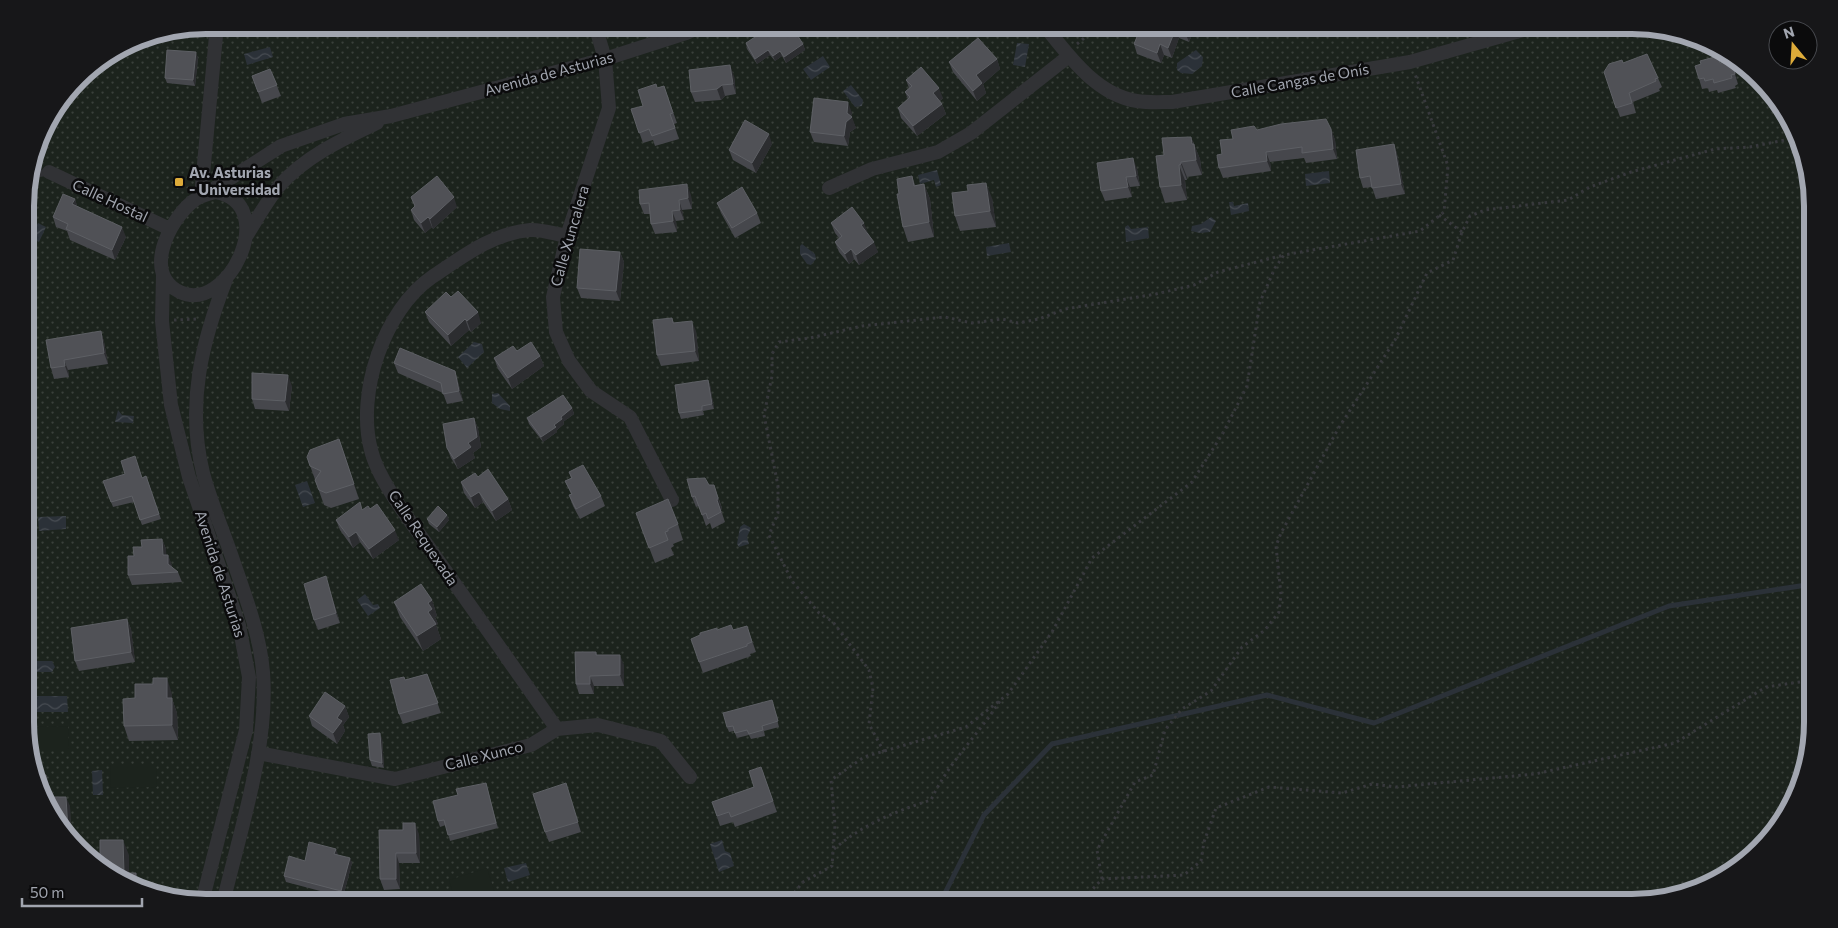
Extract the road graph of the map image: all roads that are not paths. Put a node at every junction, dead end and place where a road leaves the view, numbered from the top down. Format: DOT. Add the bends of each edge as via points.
graph roads {
  1 [pos="216,34"];
  2 [pos="598,34"];
  3 [pos="678,34"];
  4 [pos="1051,34"];
  5 [pos="1509,34"];
  6 [pos="1068,54"];
  7 [pos="605,59"];
  8 [pos="391,116"];
  9 [pos="49,172"];
  10 [pos="37,174"];
  11 [pos="829,188"];
  12 [pos="204,195"];
  13 [pos="170,229"];
  14 [pos="246,236"];
  15 [pos="567,236"];
  16 [pos="163,274"];
  17 [pos="226,277"];
  18 [pos="672,500"];
  19 [pos="557,729"];
  20 [pos="258,752"];
  21 [pos="690,777"];
  22 [pos="204,894"];
  23 [pos="226,894"];
  1 -- 12 [label="street"];
  2 -- 7 [label="street, Calle Xuncalera"];
  3 -- 7 [label="street, Avenida de Asturias"];
  4 -- 6 [label="street, Calle Cangas de Onís"];
  5 -- 6 [label="street, Calle Cangas de Onís" via="1410,62 1172,102 1136,101 1102,88"];
  6 -- 11 [label="street" via="971,133 938,152 872,169"];
  7 -- 8 [label="street, Avenida de Asturias"];
  7 -- 15 [label="street, Calle Xuncalera" via="609,108"];
  8 -- 12 [label="street, Avenida de Asturias" via="344,124 281,146"];
  8 -- 14 [label="street, Avenida de Asturias" via="329,146 304,163 279,187"];
  9 -- 10 [label="lane"];
  9 -- 13 [label="street, Calle Hostal"];
  12 -- 13 [label="street" via="184,209"];
  12 -- 14 [label="street" via="216,192 236,199 245,214"];
  13 -- 16 [label="street" via="162,254"];
  14 -- 17 [label="street" via="242,250"];
  15 -- 18 [label="street, Calle Xuncalera" via="553,297 556,332 569,360 591,391 630,417"];
  15 -- 19 [label="street, Calle Requexada" via="532,230 510,233 477,247 422,284 392,322 374,364 367,408 371,450 391,494"];
  16 -- 17 [label="street" via="175,290 187,296 200,296 214,290"];
  16 -- 22 [label="street, Avenida de Asturias" via="162,321 171,405 189,477 239,625 249,677 246,730"];
  17 -- 20 [label="street, Avenida de Asturias" via="211,318 198,371 197,429 203,472 255,630 263,672 262,733"];
  19 -- 20 [label="street, Calle Xunco" via="531,745 395,779"];
  19 -- 21 [label="street, Calle Xunco" via="598,725 661,741"];
  20 -- 23 [label="street, Avenida de Asturias"];
}
